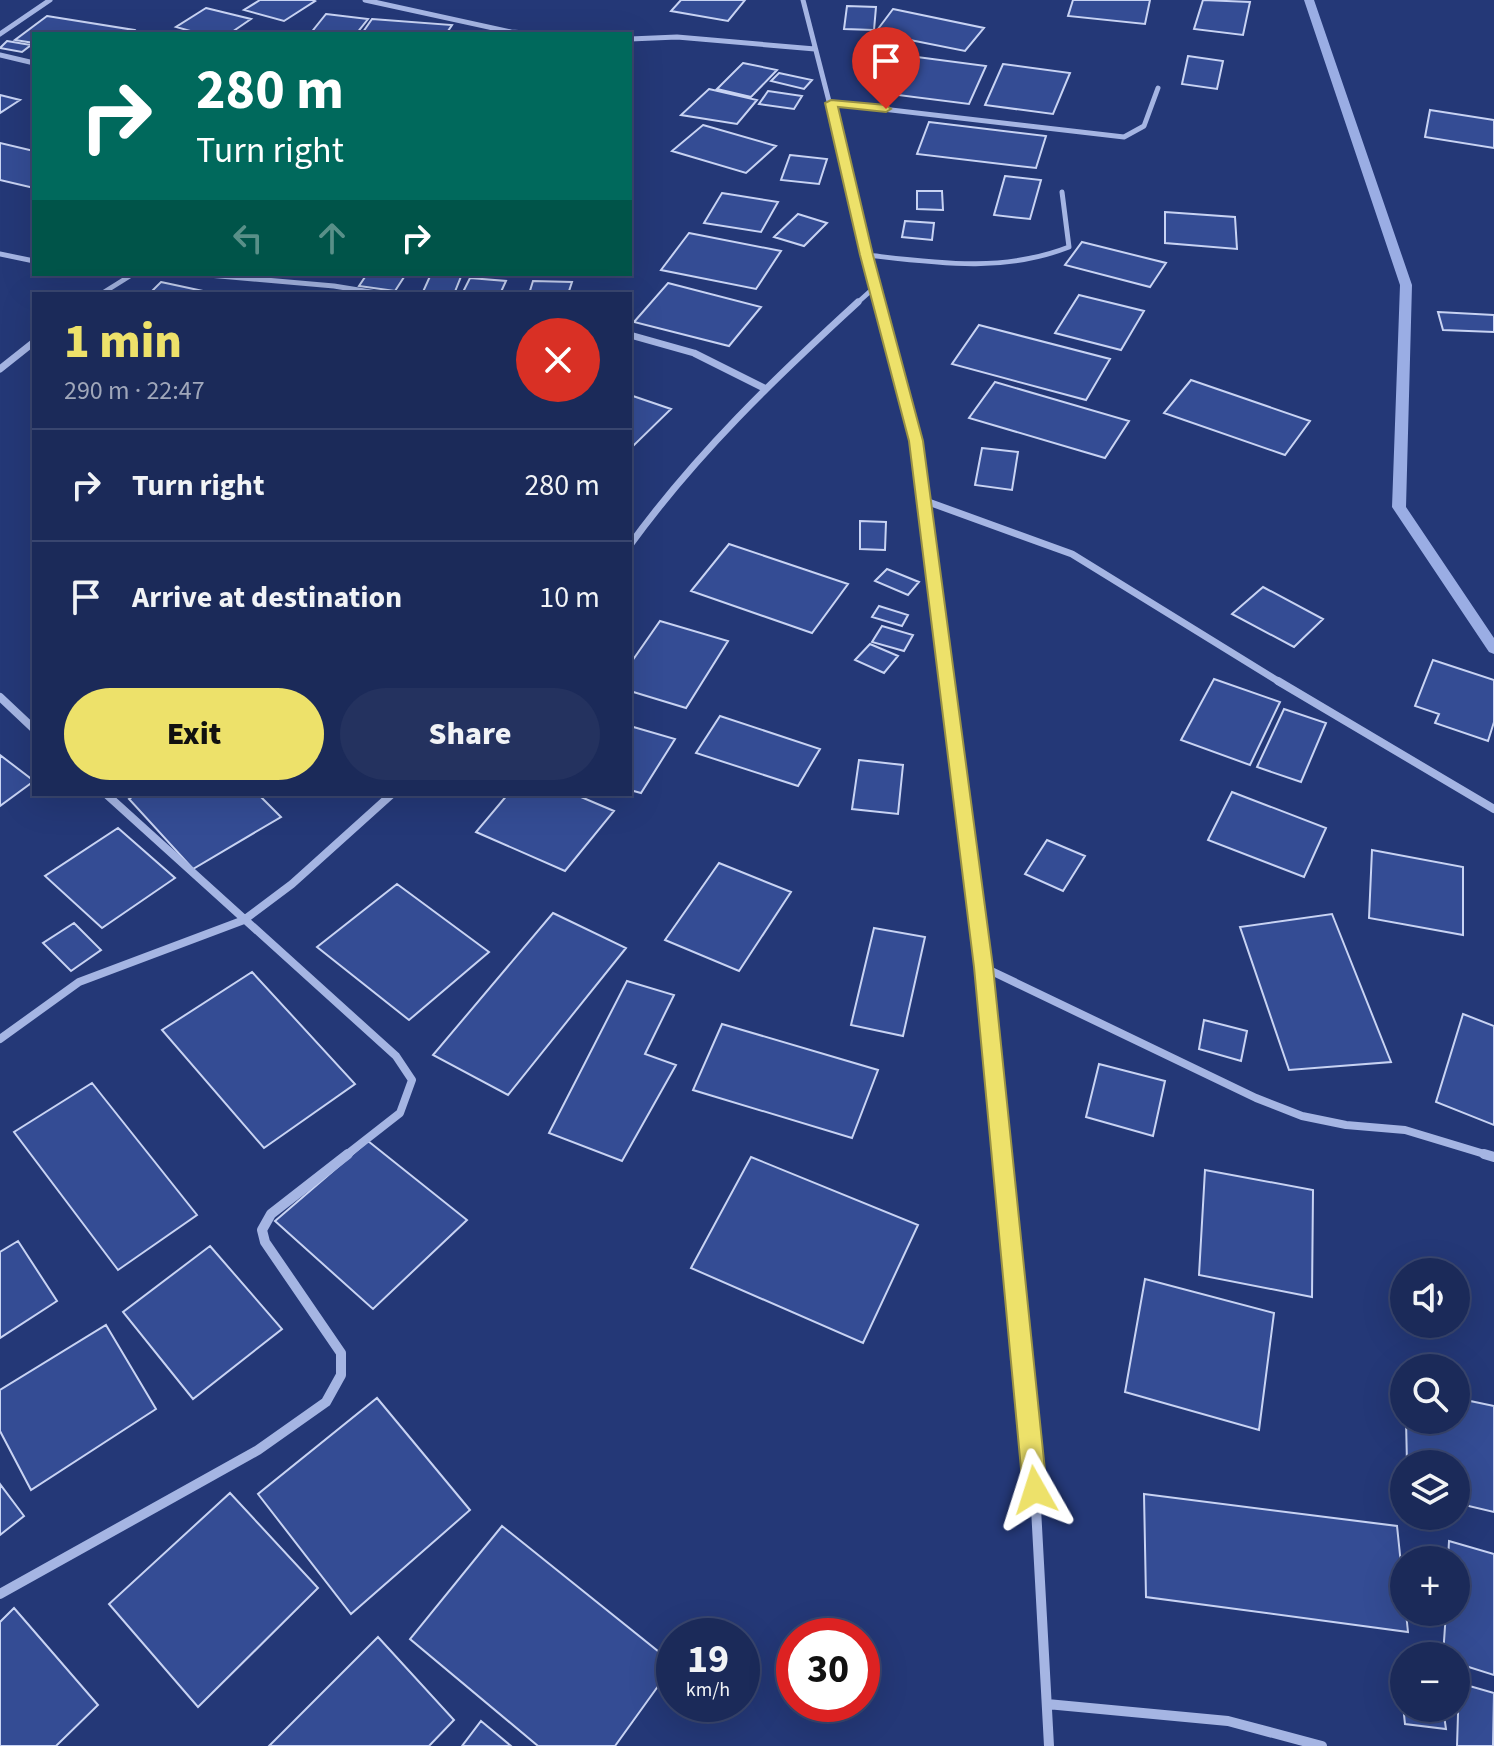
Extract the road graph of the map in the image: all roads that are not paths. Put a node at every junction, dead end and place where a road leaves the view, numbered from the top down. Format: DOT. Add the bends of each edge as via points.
graph roads {
  1 [pos="50,0"];
  2 [pos="365,0"];
  3 [pos="803,0"];
  4 [pos="511,32"];
  5 [pos="0,34"];
  6 [pos="632,39"];
  7 [pos="815,49"];
  8 [pos="0,55"];
  9 [pos="32,63"];
  10 [pos="1158,88"];
  11 [pos="831,103"];
  12 [pos="1062,192"];
  13 [pos="0,254"];
  14 [pos="867,255"];
  15 [pos="32,261"];
  16 [pos="130,276"];
  17 [pos="220,276"];
  18 [pos="876,286"];
  19 [pos="104,292"];
  20 [pos="371,292"];
  21 [pos="632,336"];
  22 [pos="32,344"];
  23 [pos="0,369"];
  24 [pos="764,388"];
  25 [pos="923,500"];
  26 [pos="632,542"];
  27 [pos="0,697"];
  28 [pos="32,727"];
  29 [pos="108,796"];
  30 [pos="390,796"];
  31 [pos="1494,809"];
  32 [pos="244,920"];
  33 [pos="983,967"];
  34 [pos="0,1039"];
  35 [pos="1494,1157"];
  36 [pos="0,1594"];
  37 [pos="1047,1704"];
  38 [pos="1049,1746"];
  39 [pos="1322,1746"];
  1 -- 5 [label="street"];
  2 -- 4 [label="street"];
  3 -- 7 [label="street"];
  6 -- 7 [label="street" via="677,37"];
  7 -- 11 [label="street"];
  8 -- 9 [label="street"];
  10 -- 11 [label="street" via="1144,129 1124,137"];
  11 -- 14 [label="street"];
  12 -- 14 [label="street" via="1069,247 1045,259 972,266"];
  13 -- 15 [label="street"];
  14 -- 18 [label="street"];
  16 -- 19 [label="street"];
  17 -- 20 [label="street"];
  18 -- 24 [label="street"];
  18 -- 25 [label="street" via="916,441"];
  21 -- 24 [label="street" via="694,353"];
  22 -- 23 [label="street"];
  24 -- 26 [label="street" via="652,512"];
  25 -- 31 [label="street" via="1072,554"];
  25 -- 33 [label="street"];
  27 -- 28 [label="street"];
  29 -- 32 [label="street"];
  30 -- 32 [label="street"];
  32 -- 34 [label="street" via="79,982"];
  32 -- 36 [label="street" via="396,1056 412,1080 400,1113 271,1214 262,1230 341,1353 341,1375 326,1402 258,1450"];
  33 -- 35 [label="street" via="1302,1116 1405,1130"];
  33 -- 37 [label="street" via="1035,1490"];
  37 -- 38 [label="street"];
  37 -- 39 [label="street" via="1228,1721"];
}
